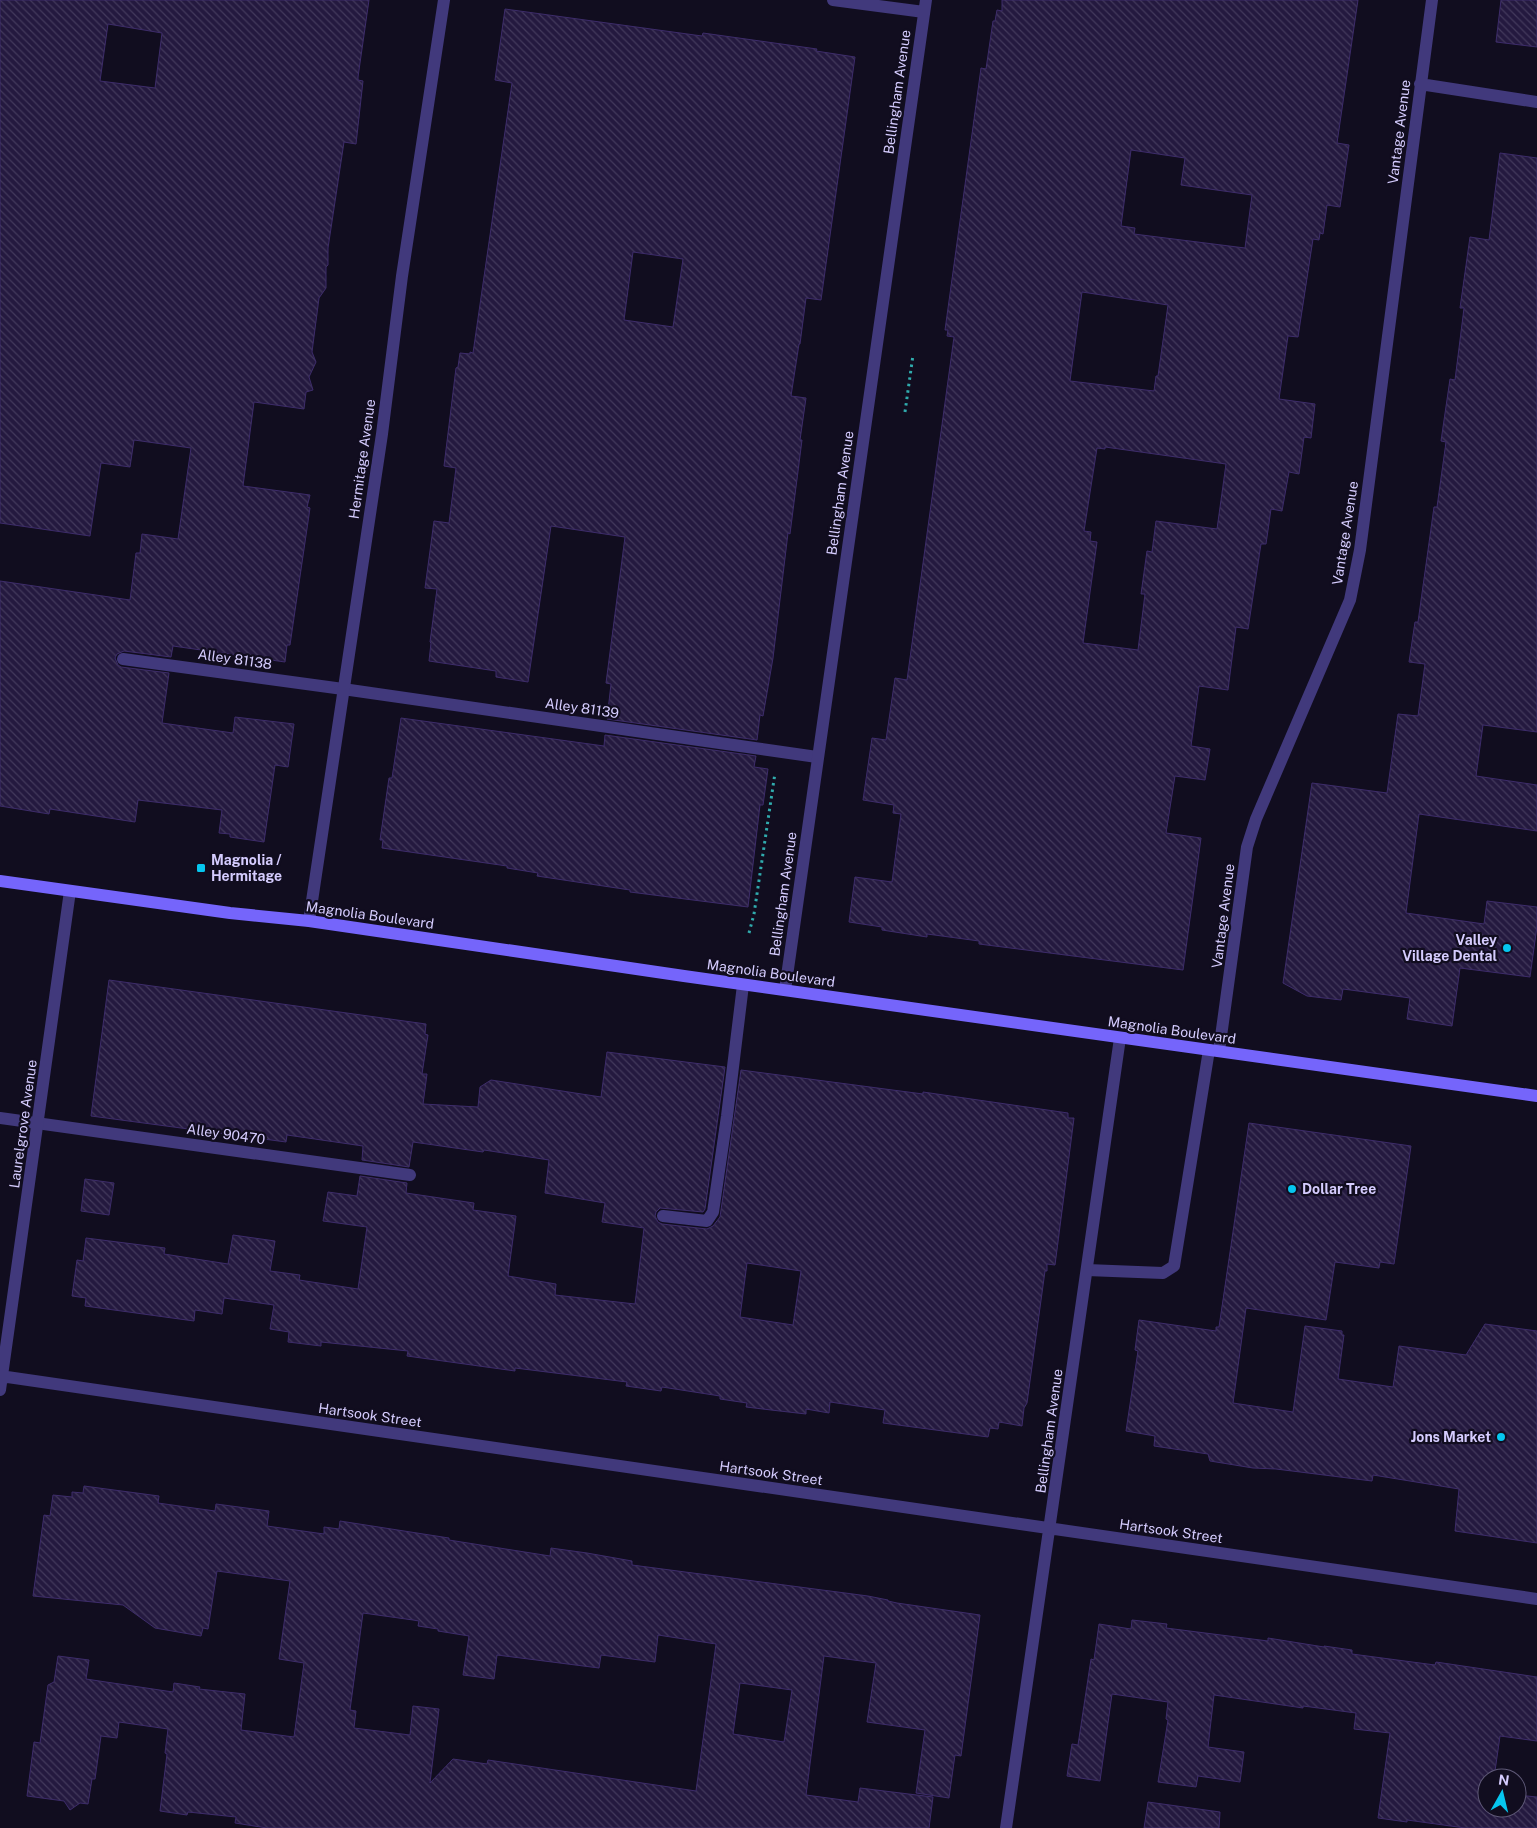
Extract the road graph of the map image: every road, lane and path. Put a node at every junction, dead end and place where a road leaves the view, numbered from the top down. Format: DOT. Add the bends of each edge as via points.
graph roads {
  1 [pos="444,0"];
  2 [pos="833,0"];
  3 [pos="1432,0"];
  4 [pos="925,6"];
  5 [pos="1420,84"];
  6 [pos="1537,102"];
  7 [pos="913,355"];
  8 [pos="905,412"];
  9 [pos="123,659"];
  10 [pos="343,689"];
  11 [pos="778,752"];
  12 [pos="817,757"];
  13 [pos="0,881"];
  14 [pos="70,891"];
  15 [pos="309,921"];
  16 [pos="749,933"];
  17 [pos="743,985"];
  18 [pos="785,990"];
  19 [pos="1120,1038"];
  20 [pos="1214,1051"];
  21 [pos="1537,1096"];
  22 [pos="0,1118"];
  23 [pos="38,1124"];
  24 [pos="410,1175"];
  25 [pos="663,1216"];
  26 [pos="1087,1270"];
  27 [pos="1,1376"];
  28 [pos="0,1390"];
  29 [pos="1050,1529"];
  30 [pos="1537,1599"];
  31 [pos="1006,1828"];
  1 -- 10 [label="street, Hermitage Avenue"];
  2 -- 4 [label="street"];
  3 -- 5 [label="street, Vantage Avenue"];
  4 -- 12 [label="street, Bellingham Avenue"];
  5 -- 6 [label="street"];
  5 -- 20 [label="street, Vantage Avenue" via="1360,550 1350,600 1247,847"];
  7 -- 8 [label="path"];
  9 -- 10 [label="street, Alley 81138"];
  10 -- 11 [label="street, Alley 81139"];
  10 -- 15 [label="street, Hermitage Avenue"];
  11 -- 12 [label="street, Alley 81139"];
  11 -- 16 [label="path"];
  12 -- 18 [label="street, Bellingham Avenue"];
  13 -- 14 [label="main road, Magnolia Boulevard"];
  14 -- 15 [label="main road, Magnolia Boulevard"];
  14 -- 23 [label="street, Laurelgrove Avenue"];
  15 -- 17 [label="main road, Magnolia Boulevard"];
  17 -- 18 [label="main road, Magnolia Boulevard"];
  17 -- 25 [label="street" via="712,1212 707,1221"];
  18 -- 19 [label="main road, Magnolia Boulevard"];
  19 -- 20 [label="main road, Magnolia Boulevard"];
  19 -- 26 [label="street, Bellingham Avenue"];
  20 -- 21 [label="main road, Magnolia Boulevard"];
  20 -- 26 [label="street, Vantage Avenue" via="1174,1266 1163,1273"];
  22 -- 23 [label="street, Alley 90470"];
  23 -- 24 [label="street, Alley 90470"];
  23 -- 27 [label="street, Laurelgrove Avenue"];
  26 -- 29 [label="street, Bellingham Avenue"];
  27 -- 28 [label="street, Laurelgrove Avenue"];
  27 -- 29 [label="street, Hartsook Street"];
  29 -- 30 [label="street, Hartsook Street"];
  29 -- 31 [label="street, Bellingham Avenue"];
}
